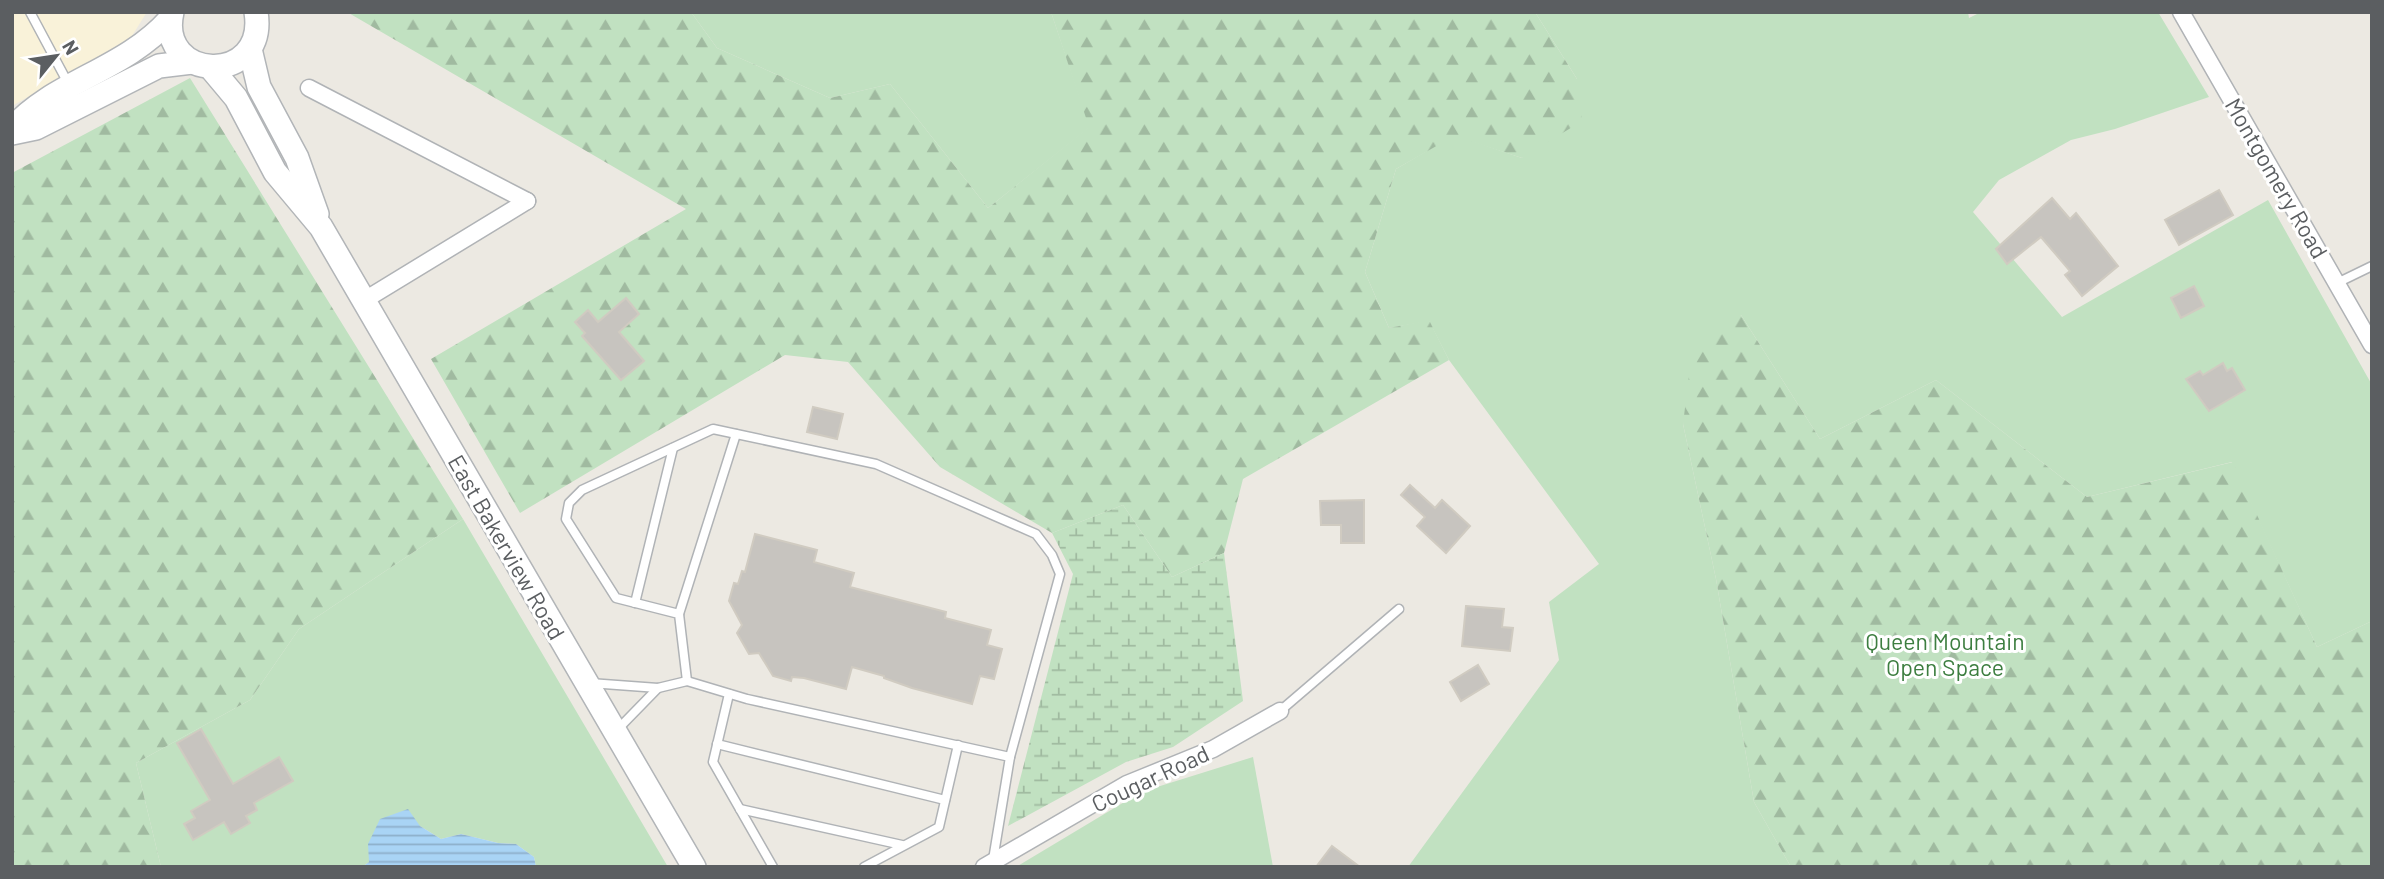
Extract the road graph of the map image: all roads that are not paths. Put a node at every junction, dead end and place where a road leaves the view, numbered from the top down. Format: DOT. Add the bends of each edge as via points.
graph roads {
  1 [pos="30,12"];
  2 [pos="2181,12"];
  3 [pos="171,16"];
  4 [pos="262,17"];
  5 [pos="250,49"];
  6 [pos="202,65"];
  7 [pos="70,88"];
  8 [pos="309,88"];
  9 [pos="96,98"];
  10 [pos="12,131"];
  11 [pos="321,227"];
  12 [pos="2372,266"];
  13 [pos="2337,283"];
  14 [pos="363,301"];
  15 [pos="2372,345"];
  16 [pos="736,434"];
  17 [pos="673,448"];
  18 [pos="635,603"];
  19 [pos="1399,609"];
  20 [pos="679,614"];
  21 [pos="687,681"];
  22 [pos="586,683"];
  23 [pos="658,688"];
  24 [pos="729,694"];
  25 [pos="1280,710"];
  26 [pos="615,732"];
  27 [pos="717,744"];
  28 [pos="958,745"];
  29 [pos="1010,757"];
  30 [pos="945,800"];
  31 [pos="740,809"];
  32 [pos="902,845"];
  33 [pos="988,864"];
  34 [pos="694,867"];
  35 [pos="773,867"];
  36 [pos="864,867"];
  1 -- 7 [label="lane"];
  2 -- 13 [label="street, Montgomery Road"];
  3 -- 6 [label="main road, East Bakerview Road" via="173,40"];
  3 -- 7 [label="main road" via="135,52"];
  4 -- 5 [label="main road"];
  5 -- 6 [label="main road" via="229,65"];
  5 -- 11 [label="main road, East Bakerview Road" via="258,87 297,158"];
  6 -- 9 [label="main road" via="159,66"];
  6 -- 11 [label="main road, East Bakerview Road" via="236,99 275,173"];
  7 -- 9 [label="lane"];
  7 -- 10 [label="main road" via="27,112"];
  8 -- 14 [label="street" via="527,201"];
  9 -- 10 [label="main road" via="36,128"];
  11 -- 14 [label="main road, East Bakerview Road"];
  12 -- 13 [label="lane"];
  13 -- 15 [label="street, Montgomery Road"];
  14 -- 22 [label="main road, East Bakerview Road"];
  16 -- 17 [label="lane" via="713,429"];
  16 -- 20 [label="lane"];
  16 -- 29 [label="lane" via="876,464 1035,534 1060,574"];
  17 -- 18 [label="lane"];
  17 -- 18 [label="lane" via="582,490 569,503 566,519 574,535 616,598"];
  18 -- 20 [label="lane"];
  19 -- 25 [label="lane"];
  20 -- 21 [label="lane"];
  21 -- 23 [label="lane"];
  21 -- 24 [label="lane"];
  22 -- 23 [label="lane"];
  22 -- 26 [label="main road, East Bakerview Road"];
  23 -- 26 [label="lane"];
  24 -- 27 [label="lane"];
  24 -- 28 [label="lane"];
  25 -- 33 [label="street, Cougar Road" via="1213,749 1127,783"];
  26 -- 34 [label="main road, East Bakerview Road"];
  27 -- 30 [label="lane"];
  27 -- 31 [label="lane" via="713,762"];
  28 -- 29 [label="lane"];
  28 -- 30 [label="lane"];
  29 -- 33 [label="lane"];
  30 -- 32 [label="lane" via="939,827"];
  31 -- 32 [label="lane"];
  31 -- 35 [label="lane"];
  32 -- 36 [label="lane"];
}
